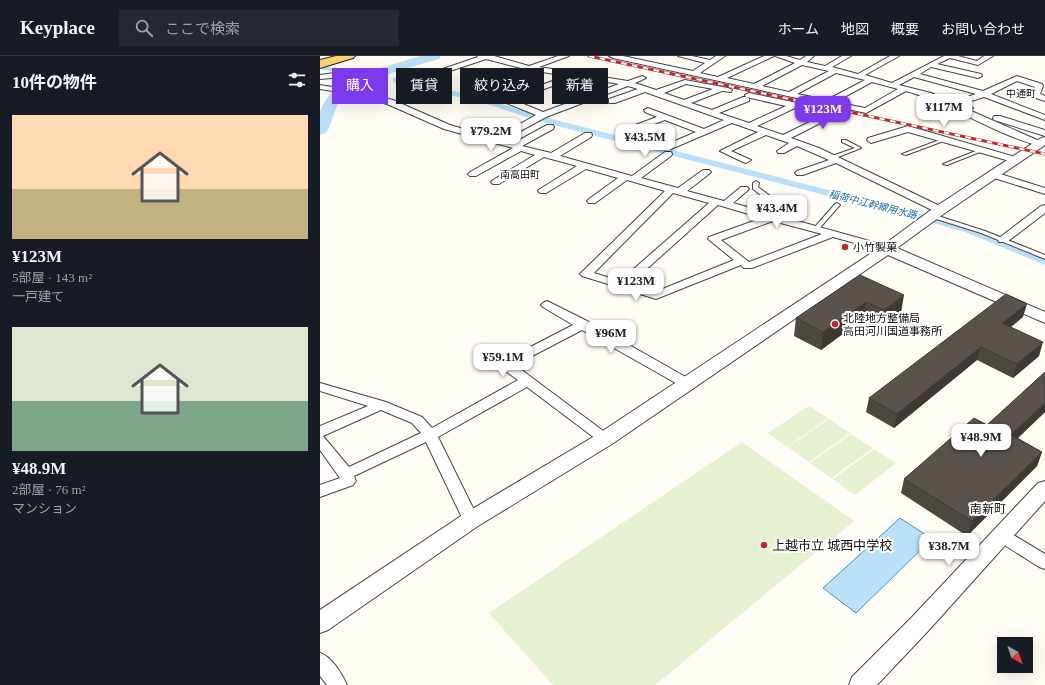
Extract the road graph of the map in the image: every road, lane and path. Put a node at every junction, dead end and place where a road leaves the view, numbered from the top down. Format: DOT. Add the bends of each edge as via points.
graph roads {
  1 [pos="349,56"];
  2 [pos="486,56"];
  3 [pos="565,56"];
  4 [pos="613,56"];
  5 [pos="682,56"];
  6 [pos="721,56"];
  7 [pos="770,56"];
  8 [pos="779,56"];
  9 [pos="810,56"];
  10 [pos="846,56"];
  11 [pos="895,56"];
  12 [pos="950,56"];
  13 [pos="989,56"];
  14 [pos="711,62"];
  15 [pos="801,63"];
  16 [pos="320,64"];
  17 [pos="930,64"];
  18 [pos="450,68"];
  19 [pos="530,68"];
  20 [pos="826,68"];
  21 [pos="836,70"];
  22 [pos="693,74"];
  23 [pos="913,74"];
  24 [pos="332,76"];
  25 [pos="859,76"];
  26 [pos="978,76"];
  27 [pos="320,77"];
  28 [pos="642,78"];
  29 [pos="719,79"];
  30 [pos="608,80"];
  31 [pos="870,80"];
  32 [pos="628,83"];
  33 [pos="892,86"];
  34 [pos="323,87"];
  35 [pos="754,87"];
  36 [pos="645,89"];
  37 [pos="721,89"];
  38 [pos="904,89"];
  39 [pos="657,93"];
  40 [pos="740,94"];
  41 [pos="791,94"];
  42 [pos="984,94"];
  43 [pos="1045,98"];
  44 [pos="612,101"];
  45 [pos="684,103"];
  46 [pos="827,103"];
  47 [pos="516,104"];
  48 [pos="794,105"];
  49 [pos="648,110"];
  50 [pos="712,113"];
  51 [pos="834,113"];
  52 [pos="543,115"];
  53 [pos="664,117"];
  54 [pos="1045,118"];
  55 [pos="862,119"];
  56 [pos="732,120"];
  57 [pos="750,126"];
  58 [pos="550,127"];
  59 [pos="704,132"];
  60 [pos="765,132"];
  61 [pos="622,133"];
  62 [pos="588,135"];
  63 [pos="784,138"];
  64 [pos="1043,139"];
  65 [pos="871,140"];
  66 [pos="947,140"];
  67 [pos="496,141"];
  68 [pos="844,141"];
  69 [pos="797,143"];
  70 [pos="518,147"];
  71 [pos="983,150"];
  72 [pos="780,151"];
  73 [pos="543,154"];
  74 [pos="904,154"];
  75 [pos="552,156"];
  76 [pos="834,159"];
  77 [pos="746,160"];
  78 [pos="1016,160"];
  79 [pos="945,164"];
  80 [pos="585,165"];
  81 [pos="706,172"];
  82 [pos="800,173"];
  83 [pos="473,174"];
  84 [pos="994,175"];
  85 [pos="631,177"];
  86 [pos="496,182"];
  87 [pos="756,182"];
  88 [pos="744,189"];
  89 [pos="677,190"];
  90 [pos="543,191"];
  91 [pos="1045,191"];
  92 [pos="592,201"];
  93 [pos="721,203"];
  94 [pos="837,205"];
  95 [pos="1045,208"];
  96 [pos="936,213"];
  97 [pos="770,216"];
  98 [pos="816,229"];
  99 [pos="832,234"];
  100 [pos="1003,240"];
  101 [pos="886,249"];
  102 [pos="1045,257"];
  103 [pos="742,261"];
  104 [pos="622,285"];
  105 [pos="548,305"];
  106 [pos="1045,318"];
  107 [pos="583,324"];
  108 [pos="527,381"];
  109 [pos="686,383"];
  110 [pos="320,387"];
  111 [pos="336,393"];
  112 [pos="320,399"];
  113 [pos="381,405"];
  114 [pos="320,432"];
  115 [pos="430,434"];
  116 [pos="605,439"];
  117 [pos="320,440"];
  118 [pos="346,474"];
  119 [pos="1045,488"];
  120 [pos="320,491"];
  121 [pos="471,520"];
  122 [pos="1001,535"];
  123 [pos="1045,562"];
  124 [pos="320,623"];
  125 [pos="320,661"];
  126 [pos="338,685"];
  127 [pos="861,685"];
  1 -- 16 [label="main road"];
  2 -- 18 [label="street"];
  2 -- 19 [label="street"];
  3 -- 19 [label="street"];
  4 -- 22 [label="street"];
  5 -- 14 [label="street"];
  6 -- 14 [label="street"];
  7 -- 29 [label="street"];
  8 -- 15 [label="street"];
  9 -- 15 [label="street"];
  10 -- 20 [label="street"];
  11 -- 25 [label="street"];
  12 -- 13 [label="street" via="978,63"];
  12 -- 17 [label="street"];
  14 -- 22 [label="street"];
  15 -- 20 [label="street"];
  15 -- 35 [label="street"];
  17 -- 23 [label="street"];
  17 -- 26 [label="street"];
  20 -- 21 [label="street"];
  21 -- 25 [label="street"];
  21 -- 41 [label="street"];
  22 -- 29 [label="street"];
  23 -- 33 [label="street"];
  23 -- 42 [label="street"];
  24 -- 27 [label="street"];
  25 -- 31 [label="street"];
  28 -- 32 [label="street"];
  29 -- 35 [label="street"];
  30 -- 32 [label="street"];
  31 -- 33 [label="street"];
  31 -- 46 [label="street"];
  32 -- 36 [label="street"];
  32 -- 52 [label="street"];
  33 -- 38 [label="street"];
  34 -- 67 [label="street" via="390,102 447,127"];
  35 -- 41 [label="street"];
  36 -- 39 [label="street"];
  36 -- 44 [label="street"];
  37 -- 39 [label="street" via="685,82"];
  37 -- 40 [label="street"];
  37 -- 45 [label="street"];
  38 -- 46 [label="street" via="866,111"];
  38 -- 64 [label="street" via="928,96 1012,133"];
  39 -- 45 [label="street"];
  40 -- 48 [label="street"];
  40 -- 50 [label="street"];
  41 -- 46 [label="street"];
  42 -- 43 [label="street" via="1017,78 1039,86 1036,95"];
  42 -- 54 [label="street"];
  42 -- 64 [label="street" via="958,103"];
  45 -- 50 [label="street"];
  47 -- 52 [label="street"];
  48 -- 51 [label="street"];
  48 -- 57 [label="street"];
  49 -- 53 [label="street"];
  50 -- 56 [label="street"];
  51 -- 55 [label="street"];
  51 -- 63 [label="street"];
  52 -- 67 [label="street"];
  53 -- 59 [label="street"];
  53 -- 61 [label="street"];
  56 -- 57 [label="street"];
  56 -- 59 [label="street"];
  57 -- 60 [label="street"];
  58 -- 70 [label="street"];
  59 -- 85 [label="street" via="670,150"];
  60 -- 63 [label="street"];
  60 -- 77 [label="street" via="724,151"];
  62 -- 75 [label="street"];
  63 -- 69 [label="street"];
  64 -- 78 [label="street"];
  65 -- 66 [label="street" via="908,129"];
  66 -- 71 [label="street"];
  66 -- 74 [label="lane"];
  67 -- 70 [label="street"];
  68 -- 76 [label="lane" via="859,148"];
  69 -- 72 [label="street"];
  69 -- 76 [label="street"];
  70 -- 73 [label="street"];
  70 -- 83 [label="street"];
  71 -- 78 [label="street"];
  71 -- 79 [label="lane"];
  73 -- 75 [label="street"];
  73 -- 86 [label="street"];
  75 -- 80 [label="street"];
  76 -- 82 [label="street"];
  76 -- 96 [label="street"];
  78 -- 84 [label="street"];
  80 -- 85 [label="street"];
  80 -- 90 [label="street"];
  81 -- 89 [label="street"];
  84 -- 91 [label="street"];
  84 -- 96 [label="street"];
  85 -- 89 [label="street"];
  85 -- 92 [label="street"];
  87 -- 97 [label="lane" via="755,188 773,203 778,204"];
  88 -- 93 [label="street"];
  89 -- 93 [label="street"];
  89 -- 104 [label="street" via="586,274"];
  93 -- 97 [label="street"];
  93 -- 104 [label="street"];
  94 -- 98 [label="lane"];
  95 -- 100 [label="street"];
  96 -- 100 [label="lane"];
  96 -- 101 [label="street"];
  97 -- 98 [label="street"];
  97 -- 103 [label="street" via="713,239"];
  98 -- 99 [label="street"];
  99 -- 101 [label="street"];
  99 -- 103 [label="street" via="748,266"];
  100 -- 102 [label="lane"];
  101 -- 106 [label="street"];
  101 -- 109 [label="street"];
  103 -- 104 [label="street" via="656,296"];
  105 -- 107 [label="street"];
  107 -- 108 [label="street" via="506,365"];
  107 -- 109 [label="street"];
  108 -- 115 [label="street"];
  108 -- 116 [label="street"];
  109 -- 116 [label="street"];
  110 -- 111 [label="street"];
  111 -- 112 [label="street"];
  111 -- 113 [label="street"];
  113 -- 114 [label="street"];
  113 -- 115 [label="street" via="418,420"];
  115 -- 118 [label="street"];
  115 -- 121 [label="street"];
  116 -- 121 [label="street"];
  117 -- 118 [label="street"];
  118 -- 120 [label="street" via="348,481"];
  119 -- 122 [label="street"];
  121 -- 124 [label="street"];
  122 -- 123 [label="street"];
  122 -- 127 [label="street"];
  125 -- 126 [label="street"];
}
